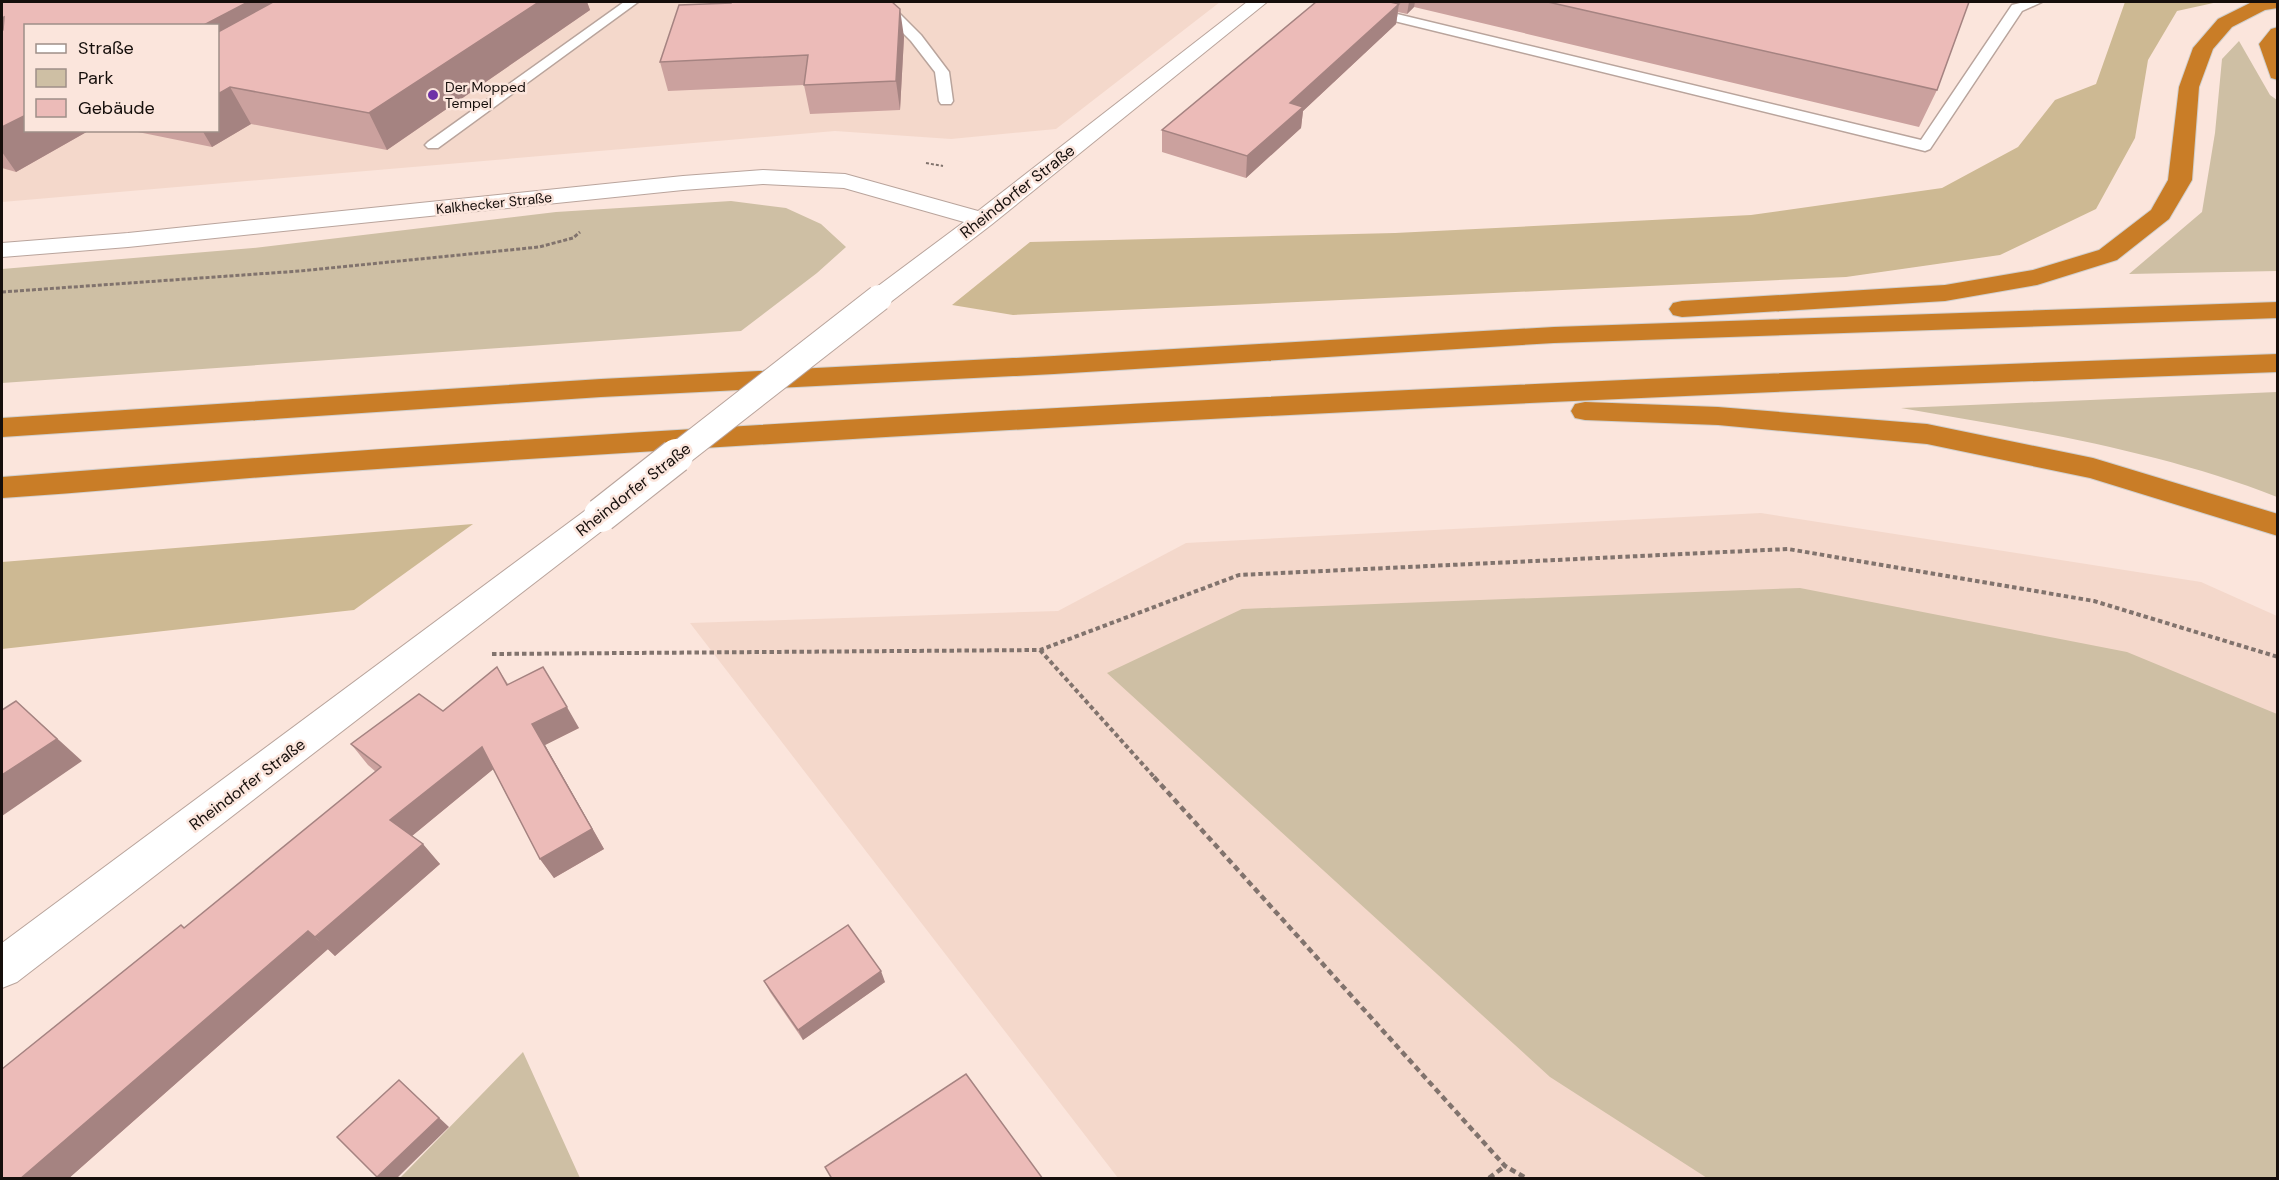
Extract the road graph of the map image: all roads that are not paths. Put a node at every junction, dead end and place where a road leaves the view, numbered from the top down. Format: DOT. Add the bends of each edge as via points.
graph roads {
  1 [pos="632,2"];
  2 [pos="862,2"];
  3 [pos="1258,2"];
  4 [pos="1333,2"];
  5 [pos="2036,2"];
  6 [pos="2277,2"];
  7 [pos="2277,33"];
  8 [pos="2277,74"];
  9 [pos="946,101"];
  10 [pos="433,145"];
  11 [pos="982,220"];
  12 [pos="2,250"];
  13 [pos="2277,310"];
  14 [pos="1554,335"];
  15 [pos="2277,363"];
  16 [pos="1376,402"];
  17 [pos="2,428"];
  18 [pos="2,488"];
  19 [pos="2277,525"];
  20 [pos="2,968"];
  1 -- 10 [label="lane"];
  2 -- 9 [label="lane" via="895,17 916,38 942,72"];
  3 -- 11 [label="main road, Rheindorfer Straße"];
  4 -- 5 [label="lane" via="1925,146 2018,8"];
  6 -- 14 [label="highway" via="2225,22 2203,48 2189,87 2180,180 2161,214 2108,255 2037,277 1945,293 1669,310"];
  7 -- 8 [label="highway" via="2269,44"];
  11 -- 12 [label="main road, Kalkhecker Straße" via="845,181 763,177"];
  11 -- 20 [label="main road, Rheindorfer Straße, bridge" via="601,515"];
  13 -- 14 [label="highway"];
  14 -- 17 [label="highway" via="601,388"];
  15 -- 16 [label="highway"];
  16 -- 18 [label="highway" via="353,460"];
  16 -- 19 [label="highway" via="1718,416 1927,434 2093,468"];
}
